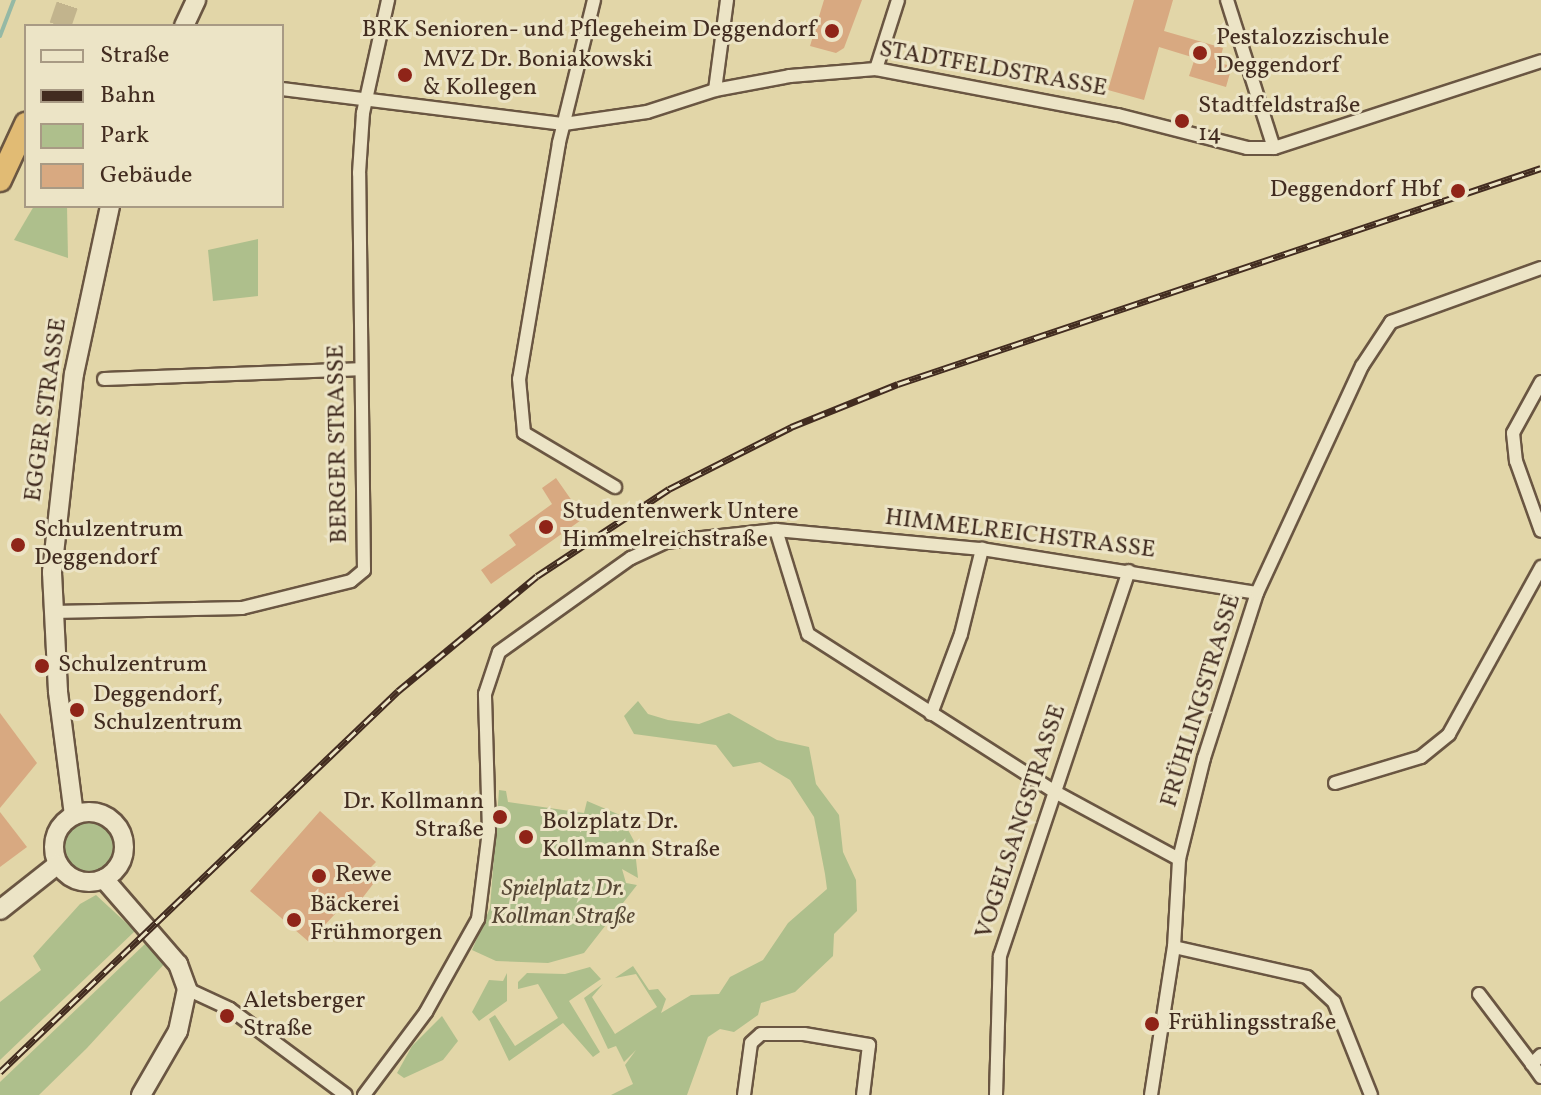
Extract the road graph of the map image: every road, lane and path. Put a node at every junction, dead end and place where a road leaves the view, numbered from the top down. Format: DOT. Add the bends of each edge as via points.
graph roads {
  1 [pos="196,0"];
  2 [pos="388,0"];
  3 [pos="594,0"];
  4 [pos="727,0"];
  5 [pos="898,0"];
  6 [pos="1227,0"];
  7 [pos="185,24"];
  8 [pos="1541,61"];
  9 [pos="876,69"];
  10 [pos="284,89"];
  11 [pos="715,90"];
  12 [pos="366,100"];
  13 [pos="564,124"];
  14 [pos="24,128"];
  15 [pos="1274,148"];
  16 [pos="0,180"];
  17 [pos="109,208"];
  18 [pos="1541,268"];
  19 [pos="359,369"];
  20 [pos="104,379"];
  21 [pos="1541,382"];
  22 [pos="615,487"];
  23 [pos="776,530"];
  24 [pos="1541,531"];
  25 [pos="982,549"];
  26 [pos="1541,567"];
  27 [pos="1129,571"];
  28 [pos="1257,593"];
  29 [pos="53,612"];
  30 [pos="931,714"];
  31 [pos="1335,783"];
  32 [pos="1055,792"];
  33 [pos="74,815"];
  34 [pos="1179,859"];
  35 [pos="58,864"];
  36 [pos="104,879"];
  37 [pos="0,910"];
  38 [pos="1174,947"];
  39 [pos="187,989"];
  40 [pos="1479,994"];
  41 [pos="1537,1060"];
  42 [pos="1541,1077"];
  43 [pos="141,1095"];
  44 [pos="346,1095"];
  45 [pos="364,1095"];
  46 [pos="744,1095"];
  47 [pos="863,1095"];
  48 [pos="996,1095"];
  49 [pos="1151,1095"];
  50 [pos="1371,1095"];
  1 -- 7 [label="street"];
  2 -- 12 [label="street, BERGER STRASSE"];
  3 -- 13 [label="street"];
  4 -- 11 [label="street"];
  5 -- 9 [label="street"];
  6 -- 15 [label="street"];
  8 -- 15 [label="street, STADTFELDSTRASSE"];
  9 -- 11 [label="street, STADTFELDSTRASSE"];
  9 -- 15 [label="street, STADTFELDSTRASSE" via="1118,115 1247,148"];
  10 -- 12 [label="street, STADTFELDSTRASSE"];
  11 -- 13 [label="street, STADTFELDSTRASSE" via="647,112"];
  12 -- 13 [label="street, STADTFELDSTRASSE"];
  12 -- 19 [label="street, BERGER STRASSE" via="357,242"];
  13 -- 22 [label="street" via="519,379 524,433"];
  14 -- 16 [label="highway"];
  17 -- 29 [label="street, EGGER STRASSE" via="91,281 61,465"];
  18 -- 28 [label="street, FRÜHLINGSTRASSE" via="1418,308 1391,322 1374,341"];
  19 -- 20 [label="street"];
  19 -- 29 [label="street, BERGER STRASSE" via="360,576 242,608"];
  21 -- 24 [label="street" via="1513,433 1516,461"];
  23 -- 25 [label="street, HIMMELREICHSTRASSE"];
  23 -- 30 [label="street" via="808,634"];
  23 -- 45 [label="street, HIMMELREICHSTRASSE" via="665,542 525,628 499,652 485,694 489,831 478,919 426,1012"];
  25 -- 27 [label="street, HIMMELREICHSTRASSE"];
  25 -- 30 [label="street" via="961,634"];
  26 -- 31 [label="street" via="1449,734 1421,757"];
  27 -- 28 [label="street, HIMMELREICHSTRASSE"];
  27 -- 32 [label="street, VOGELSANGSTRASSE"];
  28 -- 34 [label="street, FRÜHLINGSTRASSE"];
  29 -- 33 [label="street, EGGER STRASSE"];
  30 -- 32 [label="street"];
  32 -- 34 [label="street"];
  32 -- 48 [label="street, VOGELSANGSTRASSE" via="1000,956"];
  33 -- 35 [label="street" via="58,830"];
  33 -- 36 [label="street" via="107,816 121,833 124,854"];
  34 -- 38 [label="street, FRÜHLINGSTRASSE"];
  35 -- 36 [label="street" via="73,879"];
  35 -- 37 [label="street"];
  36 -- 39 [label="street" via="178,964"];
  38 -- 49 [label="street, FRÜHLINGSTRASSE"];
  38 -- 50 [label="street" via="1307,977 1334,1002"];
  39 -- 43 [label="street" via="178,1031"];
  39 -- 44 [label="street" via="230,1009"];
  40 -- 41 [label="street"];
  41 -- 42 [label="street"];
  46 -- 47 [label="street" via="751,1043 761,1034 804,1034 869,1045"];
}
